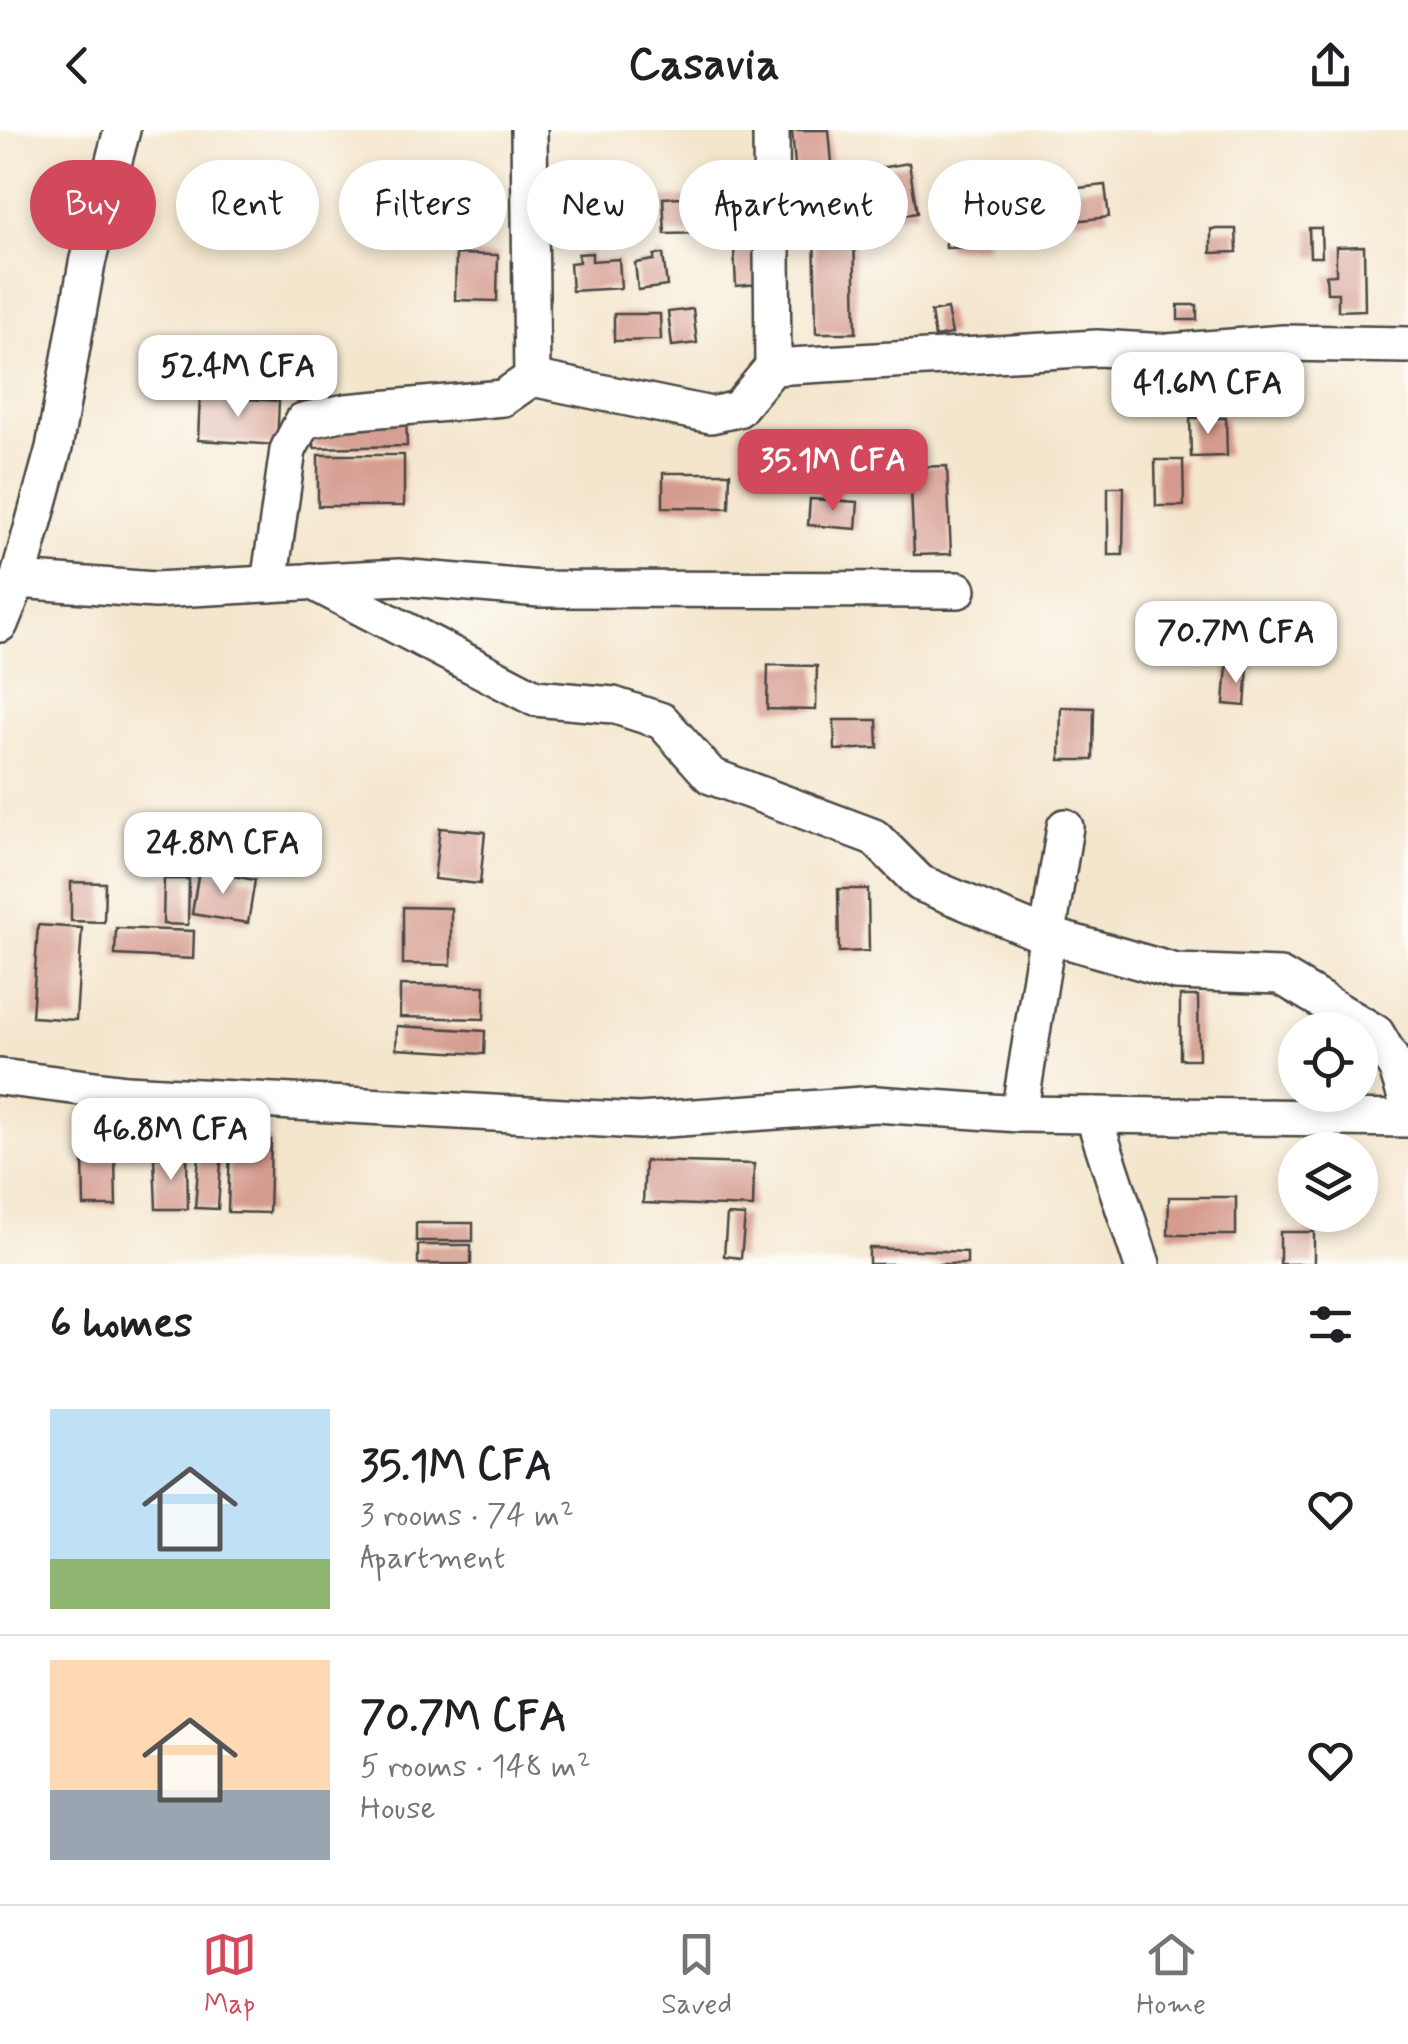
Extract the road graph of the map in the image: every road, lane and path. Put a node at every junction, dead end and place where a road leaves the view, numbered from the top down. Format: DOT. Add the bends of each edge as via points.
graph roads {
  1 [pos="122,130"];
  2 [pos="528,130"];
  3 [pos="771,130"];
  4 [pos="1408,345"];
  5 [pos="773,366"];
  6 [pos="532,378"];
  7 [pos="311,580"];
  8 [pos="269,584"];
  9 [pos="958,590"];
  10 [pos="6,603"];
  11 [pos="1066,827"];
  12 [pos="1049,935"];
  13 [pos="0,1077"];
  14 [pos="1408,1104"];
  15 [pos="1019,1114"];
  16 [pos="1092,1115"];
  17 [pos="1408,1119"];
  18 [pos="1142,1264"];
  1 -- 10 [label="street" via="87,263 54,448"];
  2 -- 6 [label="street"];
  3 -- 5 [label="street"];
  4 -- 5 [label="street" via="1097,348"];
  5 -- 6 [label="street" via="738,409 711,415"];
  6 -- 8 [label="street" via="503,398 303,420 288,450"];
  7 -- 8 [label="street"];
  7 -- 9 [label="street"];
  7 -- 12 [label="street" via="535,698 612,705 662,721 711,776 874,837 920,883"];
  8 -- 10 [label="street"];
  11 -- 12 [label="street"];
  12 -- 14 [label="street" via="1176,972 1280,976 1376,1033"];
  12 -- 15 [label="street"];
  13 -- 15 [label="street" via="127,1093 639,1122 876,1104"];
  15 -- 16 [label="street"];
  16 -- 17 [label="street"];
  16 -- 18 [label="street"];
}
